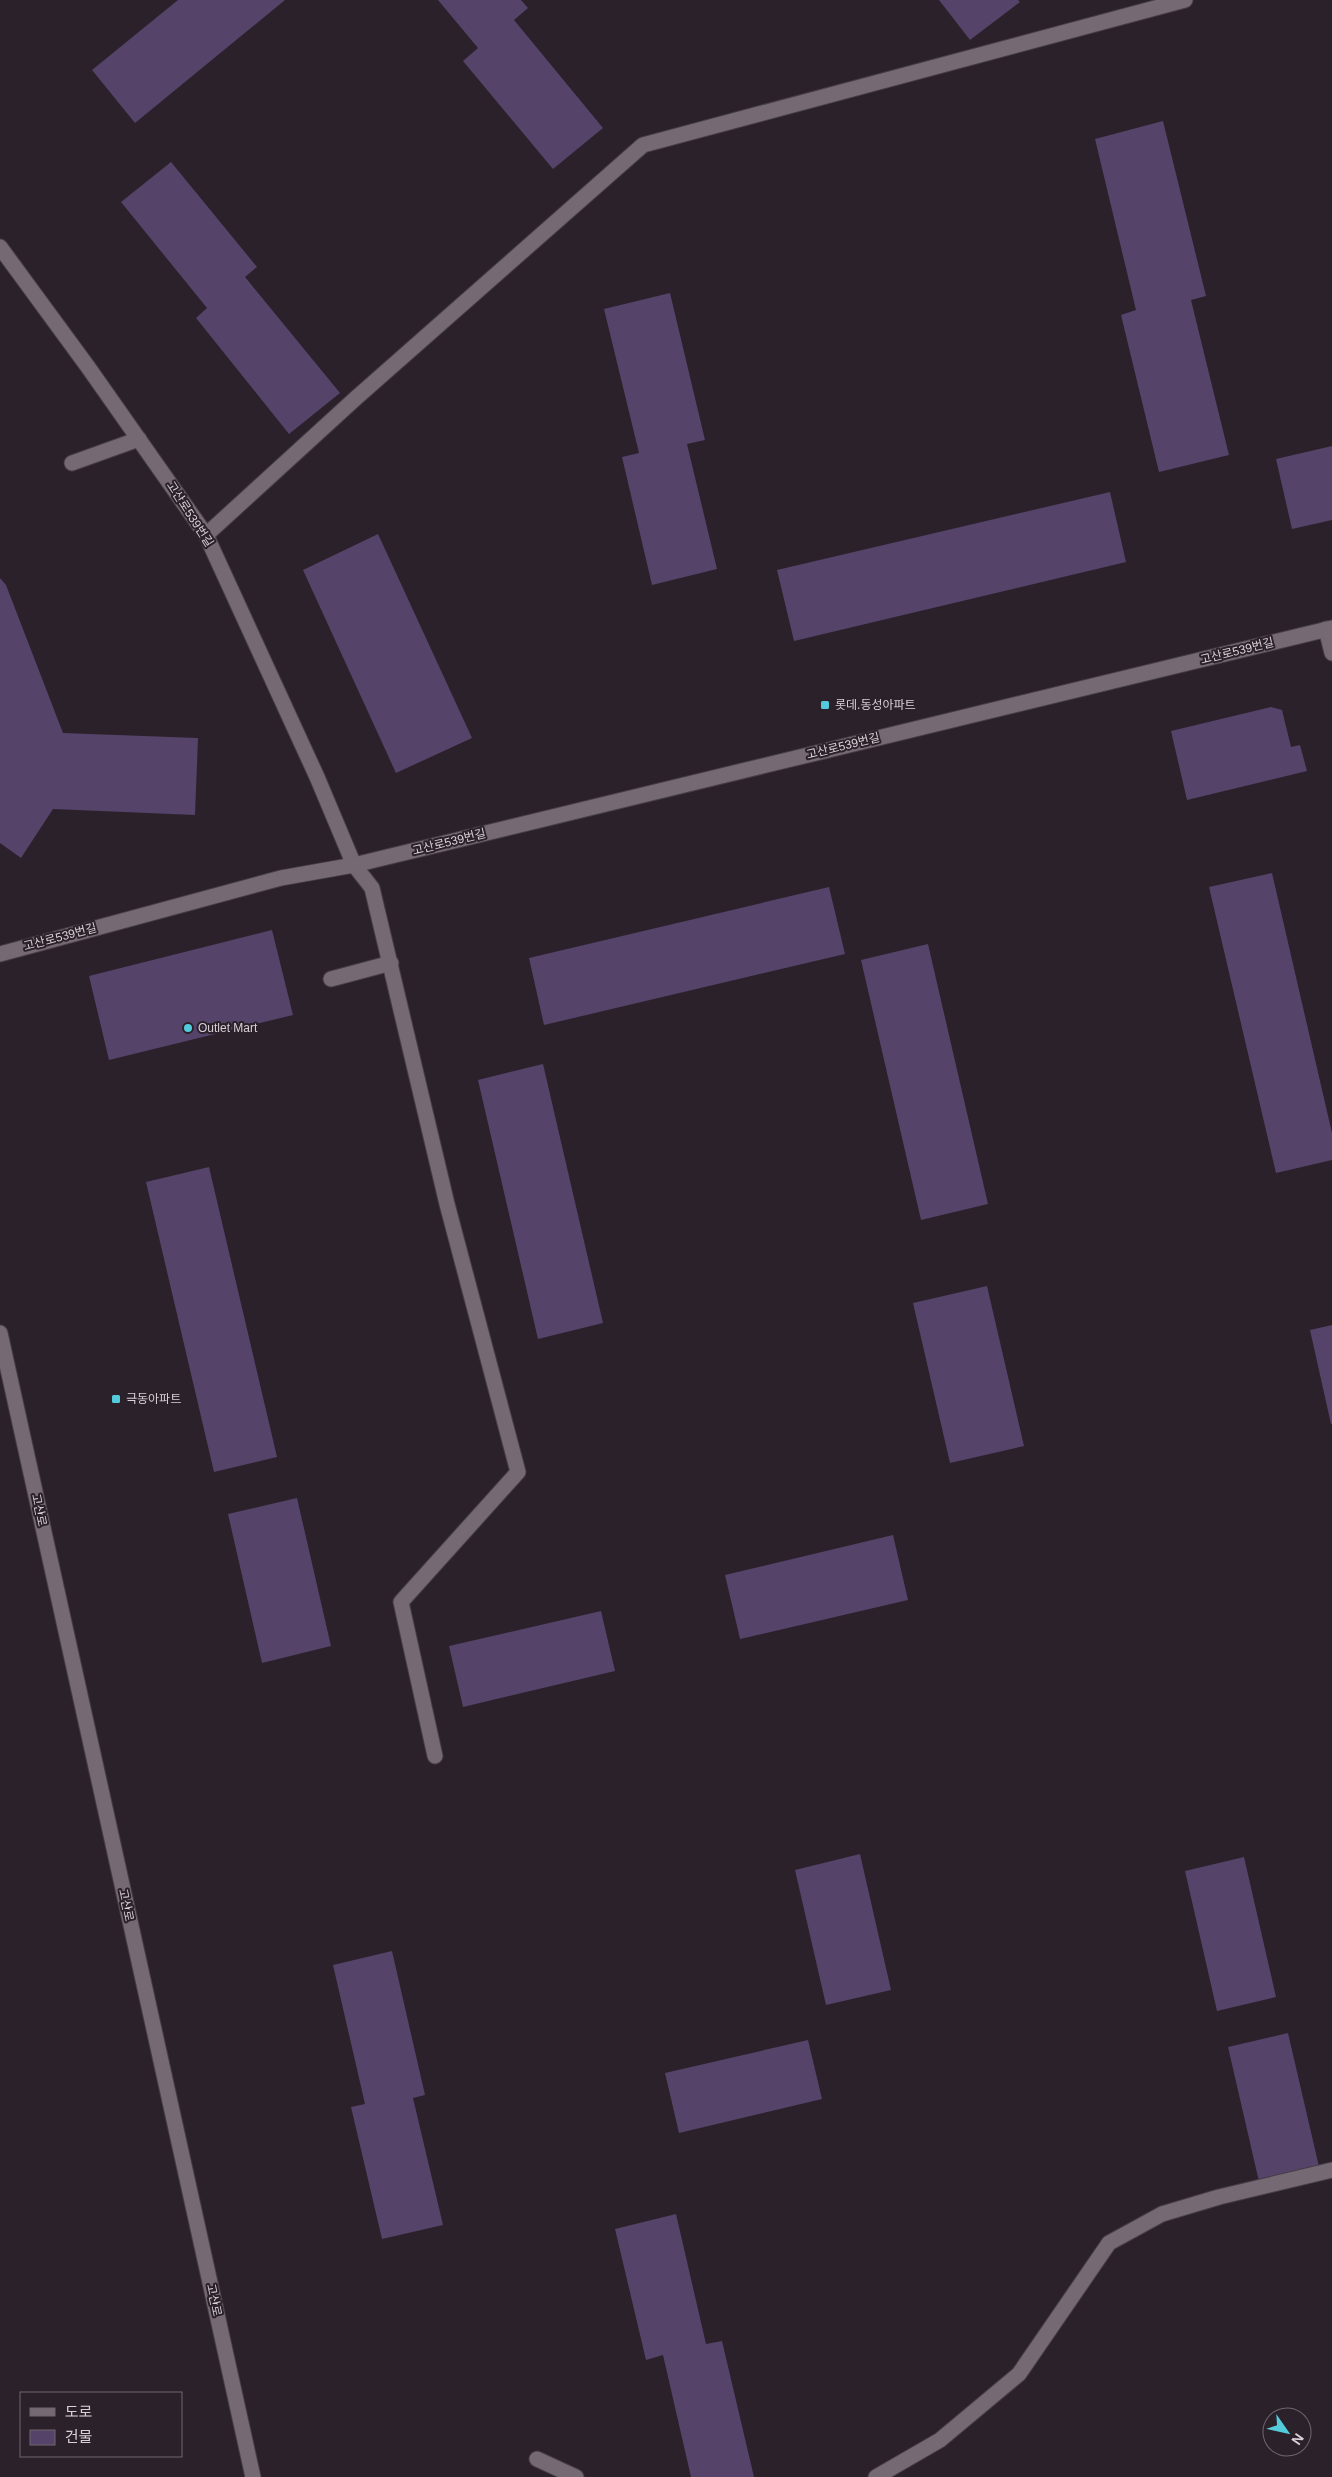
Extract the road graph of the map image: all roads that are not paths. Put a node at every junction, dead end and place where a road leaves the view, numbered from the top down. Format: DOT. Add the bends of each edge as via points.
graph roads {
  1 [pos="1185,0"];
  2 [pos="0,247"];
  3 [pos="139,439"];
  4 [pos="72,463"];
  5 [pos="206,534"];
  6 [pos="1329,629"];
  7 [pos="1332,653"];
  8 [pos="354,865"];
  9 [pos="0,954"];
  10 [pos="391,963"];
  11 [pos="331,979"];
  12 [pos="0,1333"];
  13 [pos="435,1756"];
  14 [pos="1332,2170"];
  15 [pos="536,2459"];
  16 [pos="253,2477"];
  17 [pos="576,2477"];
  18 [pos="876,2477"];
  1 -- 5 [label="street" via="643,145"];
  2 -- 3 [label="street, 고산로539번길"];
  3 -- 4 [label="street"];
  3 -- 5 [label="street, 고산로539번길"];
  5 -- 8 [label="street, 고산로539번길" via="317,776"];
  6 -- 7 [label="street"];
  6 -- 8 [label="street, 고산로539번길"];
  8 -- 9 [label="street, 고산로539번길" via="281,878"];
  8 -- 10 [label="street" via="372,888"];
  10 -- 11 [label="street"];
  10 -- 13 [label="street" via="447,1204 518,1472 401,1602"];
  12 -- 16 [label="street, 고산로"];
  14 -- 18 [label="street" via="1162,2214 1109,2243 1019,2374 940,2440"];
  15 -- 17 [label="street"];
}
